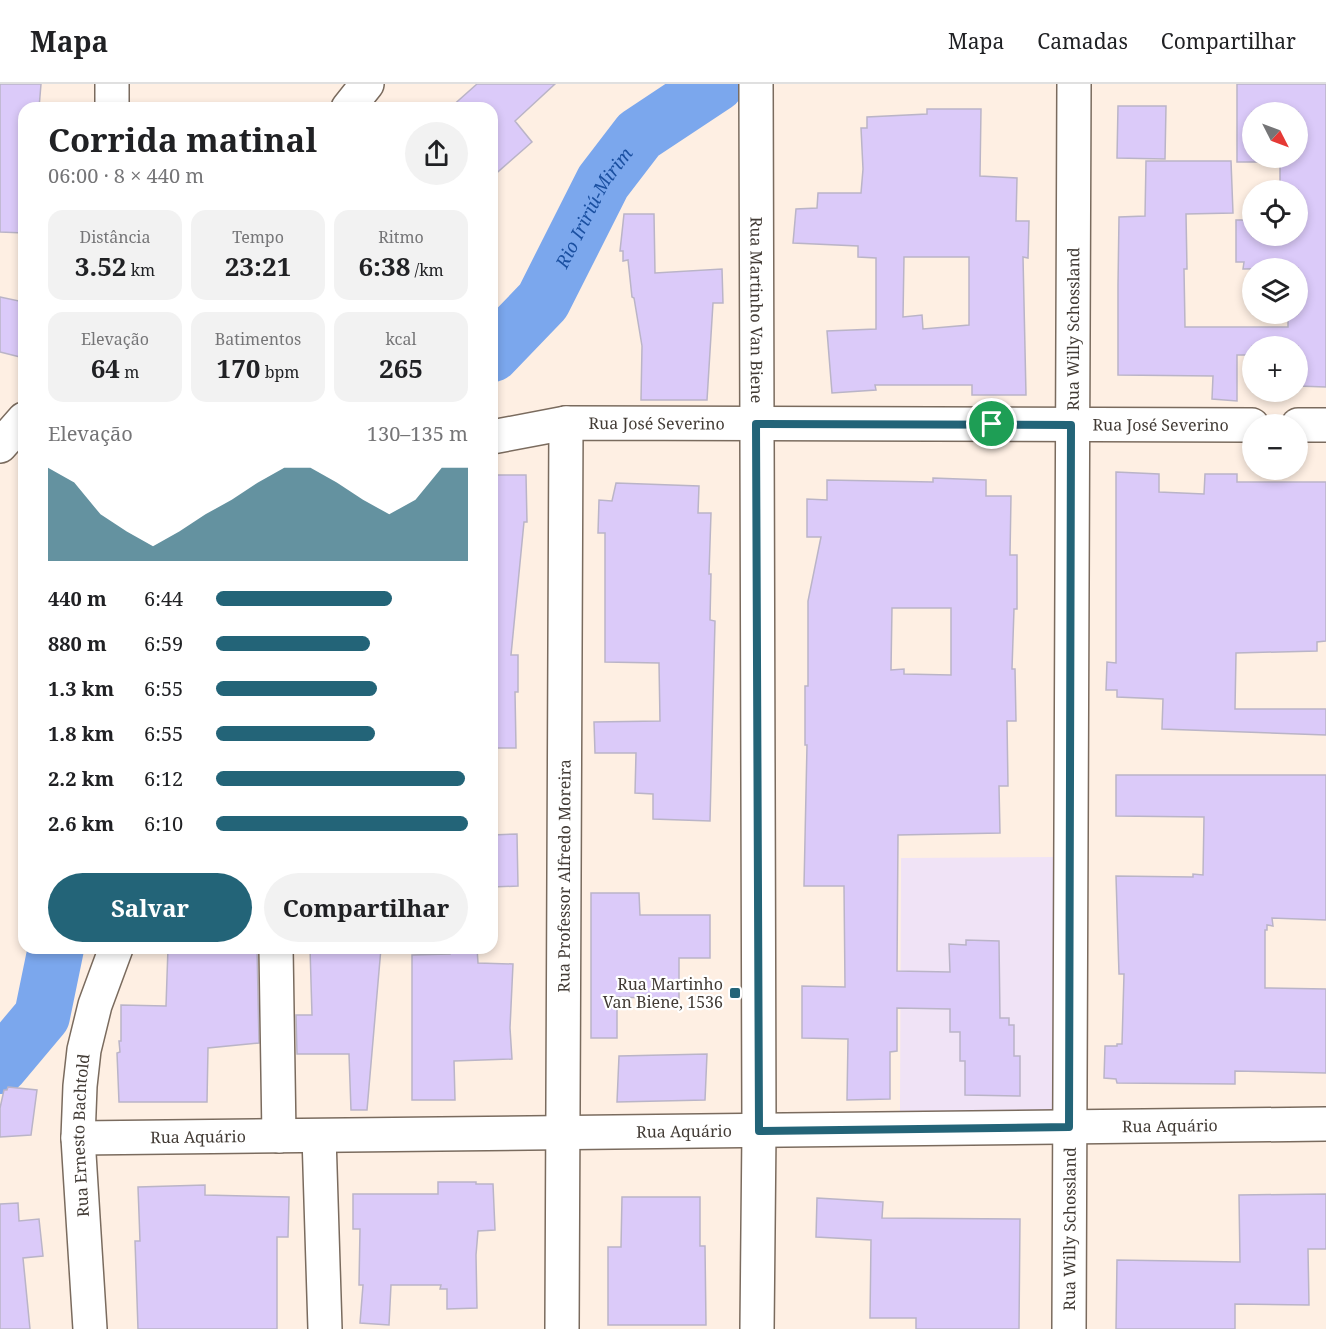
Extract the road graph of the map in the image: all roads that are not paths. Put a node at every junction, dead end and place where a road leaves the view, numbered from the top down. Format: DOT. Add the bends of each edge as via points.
graph roads {
  1 [pos="112,84"];
  2 [pos="367,84"];
  3 [pos="1074,84"];
  4 [pos="756,86"];
  5 [pos="112,102"];
  6 [pos="353,102"];
  7 [pos="566,423"];
  8 [pos="756,424"];
  9 [pos="1071,425"];
  10 [pos="1242,425"];
  11 [pos="1308,425"];
  12 [pos="1326,425"];
  13 [pos="18,426"];
  14 [pos="498,436"];
  15 [pos="0,446"];
  16 [pos="114,954"];
  17 [pos="276,954"];
  18 [pos="1326,1124"];
  19 [pos="1069,1127"];
  20 [pos="759,1131"];
  21 [pos="563,1133"];
  22 [pos="279,1136"];
  23 [pos="319,1136"];
  24 [pos="78,1138"];
  25 [pos="90,1329"];
  26 [pos="325,1329"];
  27 [pos="562,1329"];
  28 [pos="757,1329"];
  29 [pos="1069,1329"];
  1 -- 5 [label="street"];
  2 -- 6 [label="street"];
  3 -- 9 [label="street, Rua Willy Schossland"];
  4 -- 8 [label="street, Rua Martinho Van Biene"];
  7 -- 8 [label="street, Rua José Severino"];
  7 -- 14 [label="street"];
  7 -- 21 [label="street, Rua Professor Alfredo Moreira"];
  8 -- 9 [label="street, Rua José Severino"];
  8 -- 20 [label="street, Rua Martinho Van Biene"];
  9 -- 10 [label="street, Rua José Severino"];
  9 -- 19 [label="street, Rua Willy Schossland"];
  11 -- 12 [label="street"];
  13 -- 15 [label="street"];
  16 -- 24 [label="street, Rua Ernesto Bachtold" via="94,1005 84,1050"];
  17 -- 22 [label="street"];
  18 -- 19 [label="street, Rua Aquário"];
  19 -- 20 [label="street, Rua Aquário"];
  19 -- 29 [label="street, Rua Willy Schossland"];
  20 -- 21 [label="street, Rua Aquário"];
  20 -- 28 [label="street, Rua Martinho Van Biene"];
  21 -- 23 [label="street, Rua Aquário"];
  21 -- 27 [label="street, Rua Professor Alfredo Moreira"];
  22 -- 23 [label="street, Rua Aquário"];
  22 -- 24 [label="street, Rua Aquário"];
  23 -- 26 [label="street"];
  24 -- 25 [label="street, Rua Ernesto Bachtold"];
}
